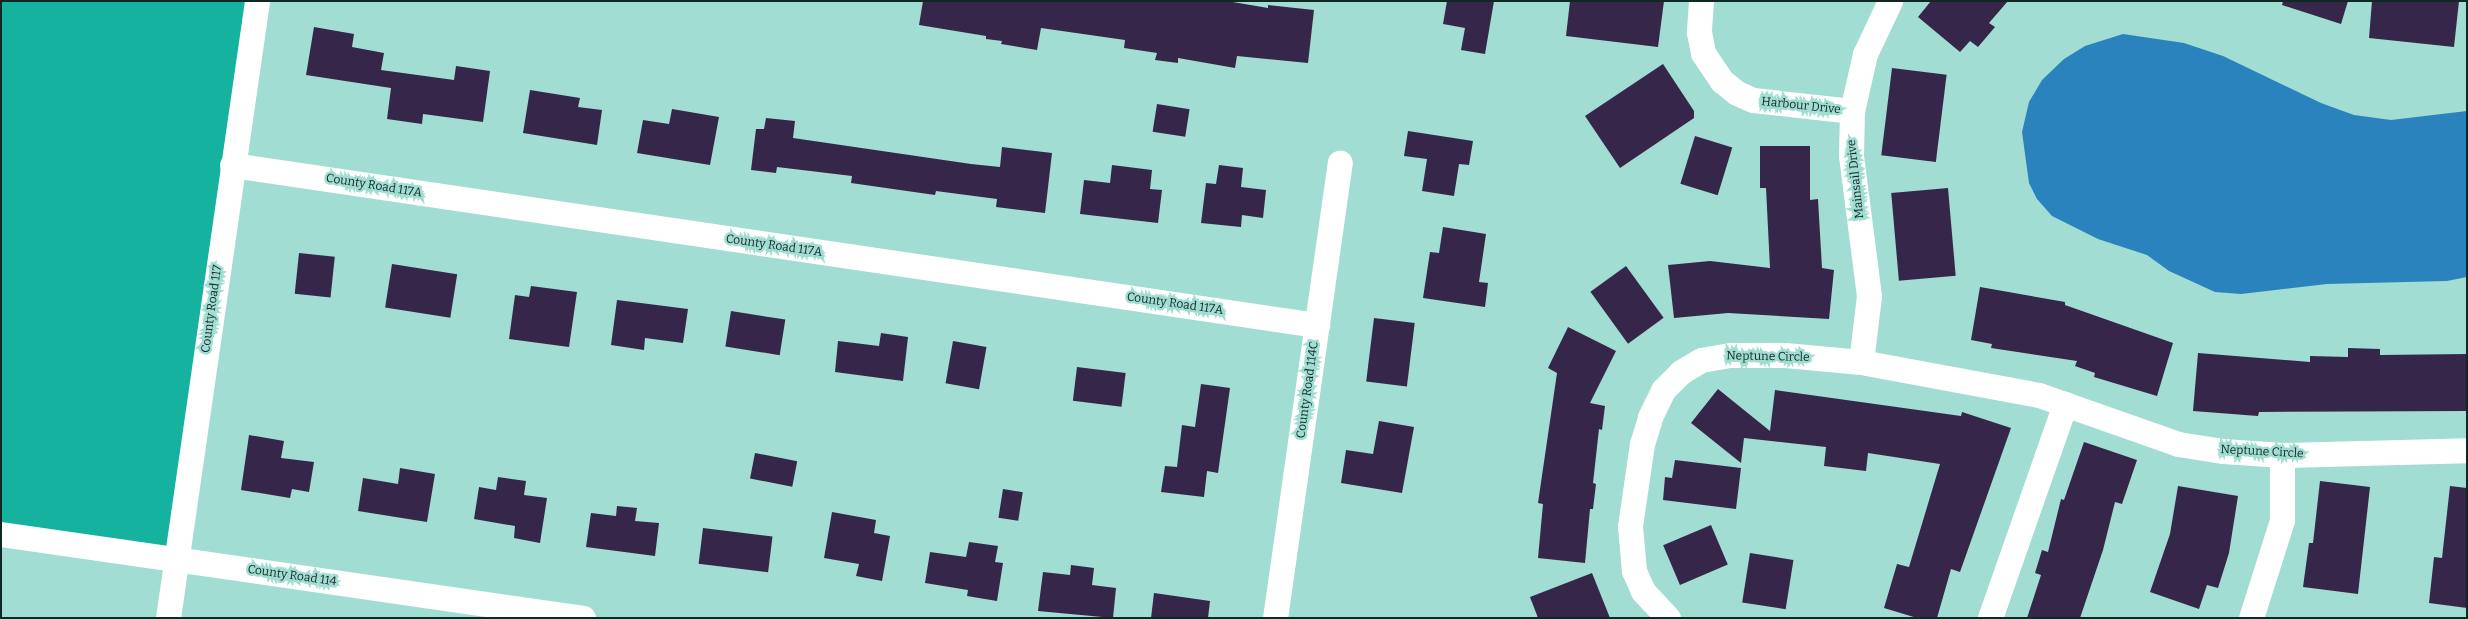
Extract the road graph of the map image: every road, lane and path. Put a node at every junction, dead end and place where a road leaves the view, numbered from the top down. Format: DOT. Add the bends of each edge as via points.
graph roads {
  1 [pos="257,1"];
  2 [pos="1701,1"];
  3 [pos="1890,1"];
  4 [pos="1852,111"];
  5 [pos="1340,163"];
  6 [pos="232,165"];
  7 [pos="1317,325"];
  8 [pos="1861,362"];
  9 [pos="2065,404"];
  10 [pos="2467,450"];
  11 [pos="2282,455"];
  12 [pos="1,534"];
  13 [pos="176,560"];
  14 [pos="168,618"];
  15 [pos="583,618"];
  16 [pos="1276,618"];
  17 [pos="1668,618"];
  18 [pos="1990,618"];
  19 [pos="2252,618"];
  1 -- 6 [label="street, County Road 117"];
  2 -- 4 [label="street, Harbour Drive" via="1699,32 1703,53 1722,81 1737,93 1754,100"];
  3 -- 4 [label="street, Mainsail Drive" via="1865,54"];
  4 -- 8 [label="street, Mainsail Drive" via="1851,155 1870,296"];
  5 -- 7 [label="street, County Road 114C"];
  6 -- 7 [label="street, County Road 117A"];
  6 -- 13 [label="street, County Road 117"];
  7 -- 16 [label="street, County Road 114C"];
  8 -- 9 [label="street, Neptune Circle" via="2039,395"];
  8 -- 17 [label="street, Neptune Circle" via="1785,355 1730,355 1701,360 1680,372 1663,390 1642,444 1630,526 1630,550 1634,571 1643,591"];
  9 -- 11 [label="street, Neptune Circle" via="2178,444"];
  9 -- 18 [label="street"];
  10 -- 11 [label="street, Neptune Circle"];
  11 -- 19 [label="street" via="2282,520"];
  12 -- 13 [label="street, County Road 114"];
  13 -- 14 [label="street, County Road 117"];
  13 -- 15 [label="street, County Road 114"];
}
